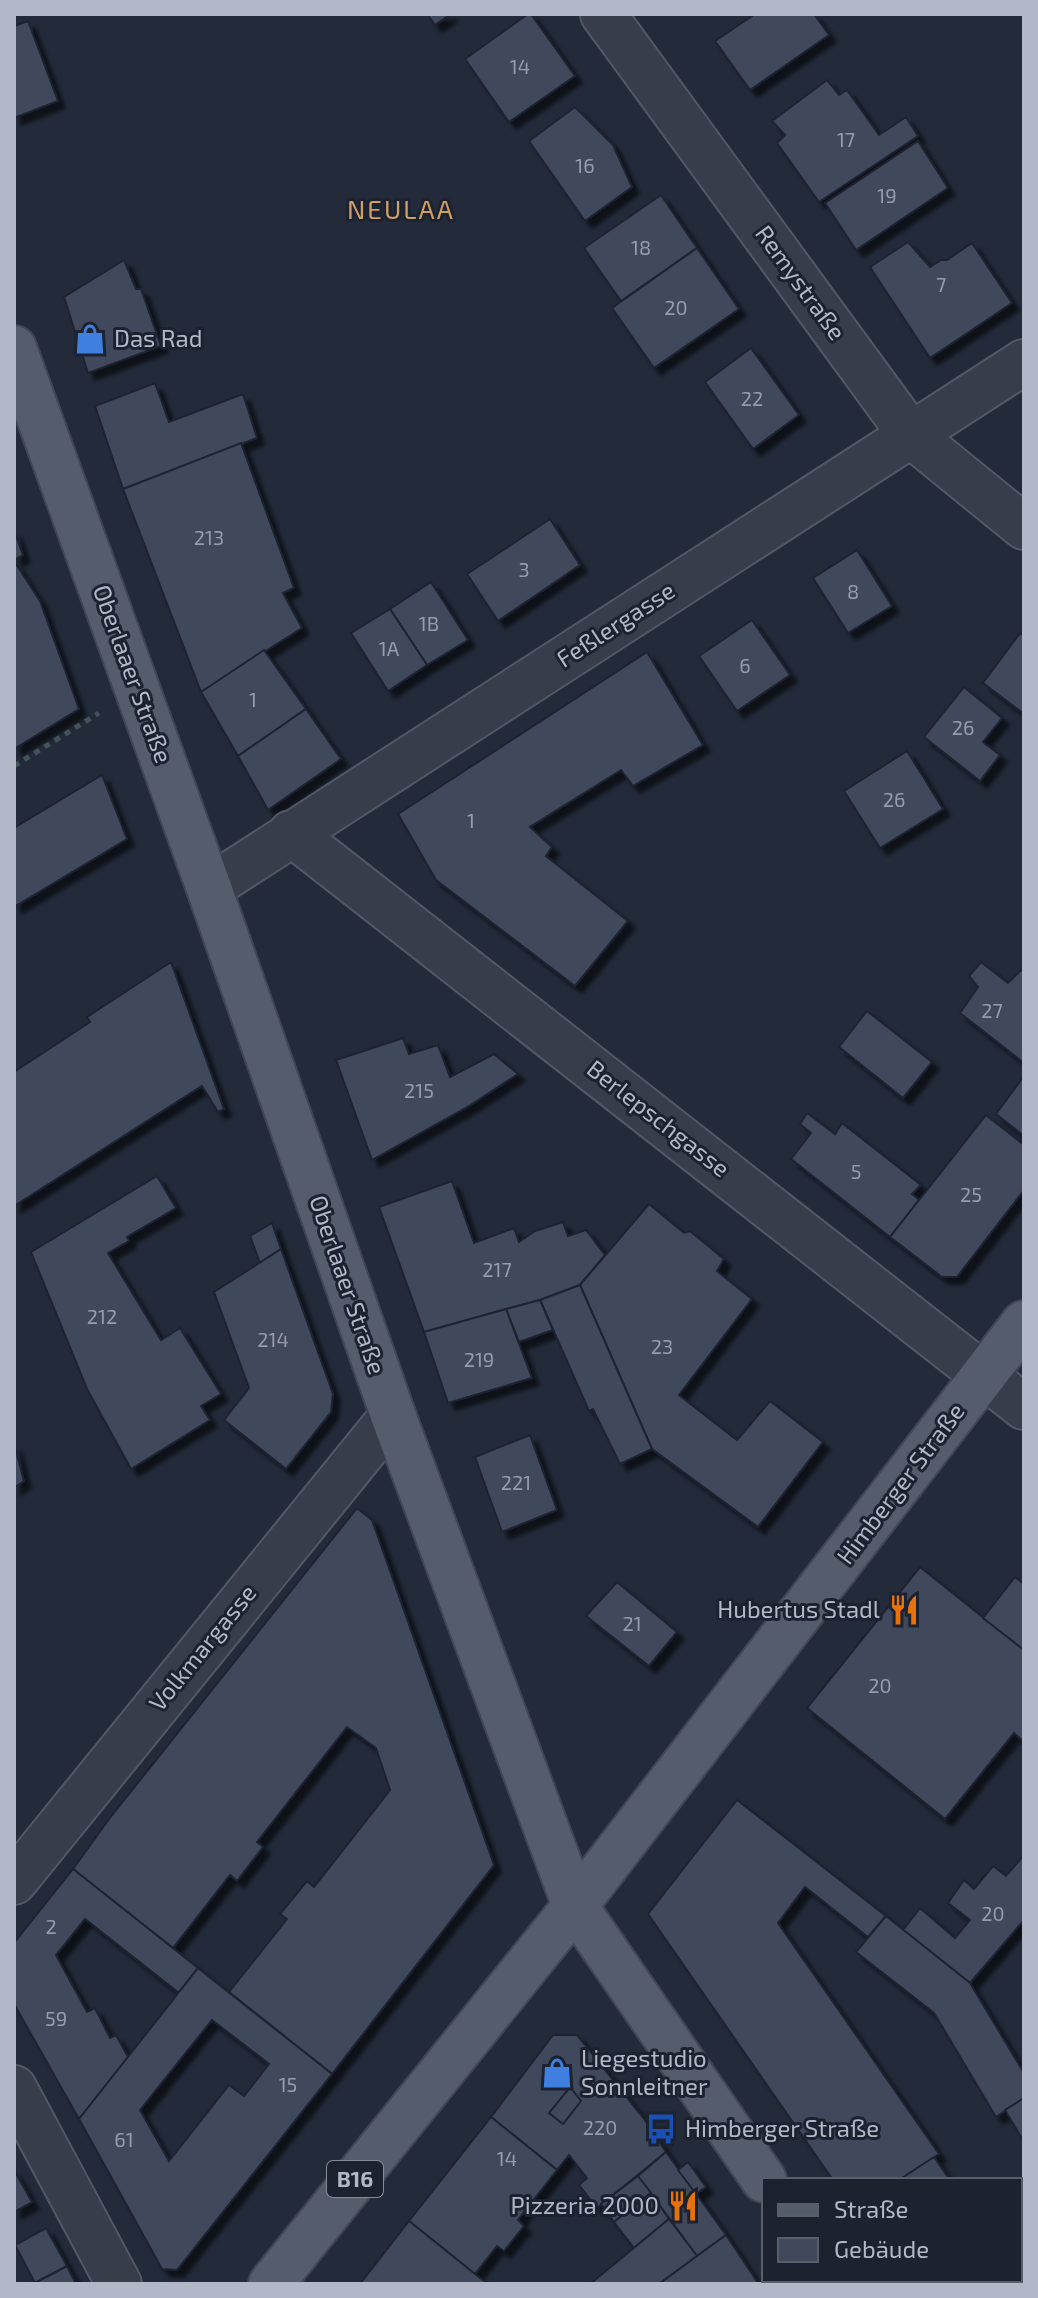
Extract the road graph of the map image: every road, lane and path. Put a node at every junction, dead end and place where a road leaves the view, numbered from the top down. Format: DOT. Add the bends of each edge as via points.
graph roads {
  1 [pos="603,14"];
  2 [pos="14,348"];
  3 [pos="1024,362"];
  4 [pos="911,435"];
  5 [pos="1024,527"];
  6 [pos="137,689"];
  7 [pos="14,766"];
  8 [pos="291,833"];
  9 [pos="209,888"];
  10 [pos="1024,1323"];
  11 [pos="984,1375"];
  12 [pos="1024,1407"];
  13 [pos="393,1415"];
  14 [pos="14,1882"];
  15 [pos="575,1906"];
  16 [pos="14,2088"];
  17 [pos="763,2178"];
  18 [pos="119,2284"];
  19 [pos="271,2284"];
  1 -- 4 [label="street, Remystraße"];
  2 -- 6 [label="main road, Oberlaaer Straße"];
  3 -- 4 [label="street, Feßlergasse"];
  4 -- 5 [label="street, Remystraße"];
  4 -- 8 [label="street, Feßlergasse"];
  6 -- 7 [label="path"];
  6 -- 9 [label="main road, Oberlaaer Straße"];
  8 -- 9 [label="street, Feßlergasse"];
  8 -- 11 [label="street, Berlepschgasse"];
  9 -- 13 [label="main road, Oberlaaer Straße"];
  10 -- 11 [label="main road, Himberger Straße / B16"];
  11 -- 12 [label="street, Berlepschgasse"];
  11 -- 15 [label="main road, Himberger Straße / B16"];
  13 -- 14 [label="street, Volkmargasse"];
  13 -- 15 [label="main road, Oberlaaer Straße"];
  15 -- 17 [label="main road, Oberlaaer Straße"];
  15 -- 19 [label="main road, Himberger Straße / B16"];
  16 -- 18 [label="street"];
}
